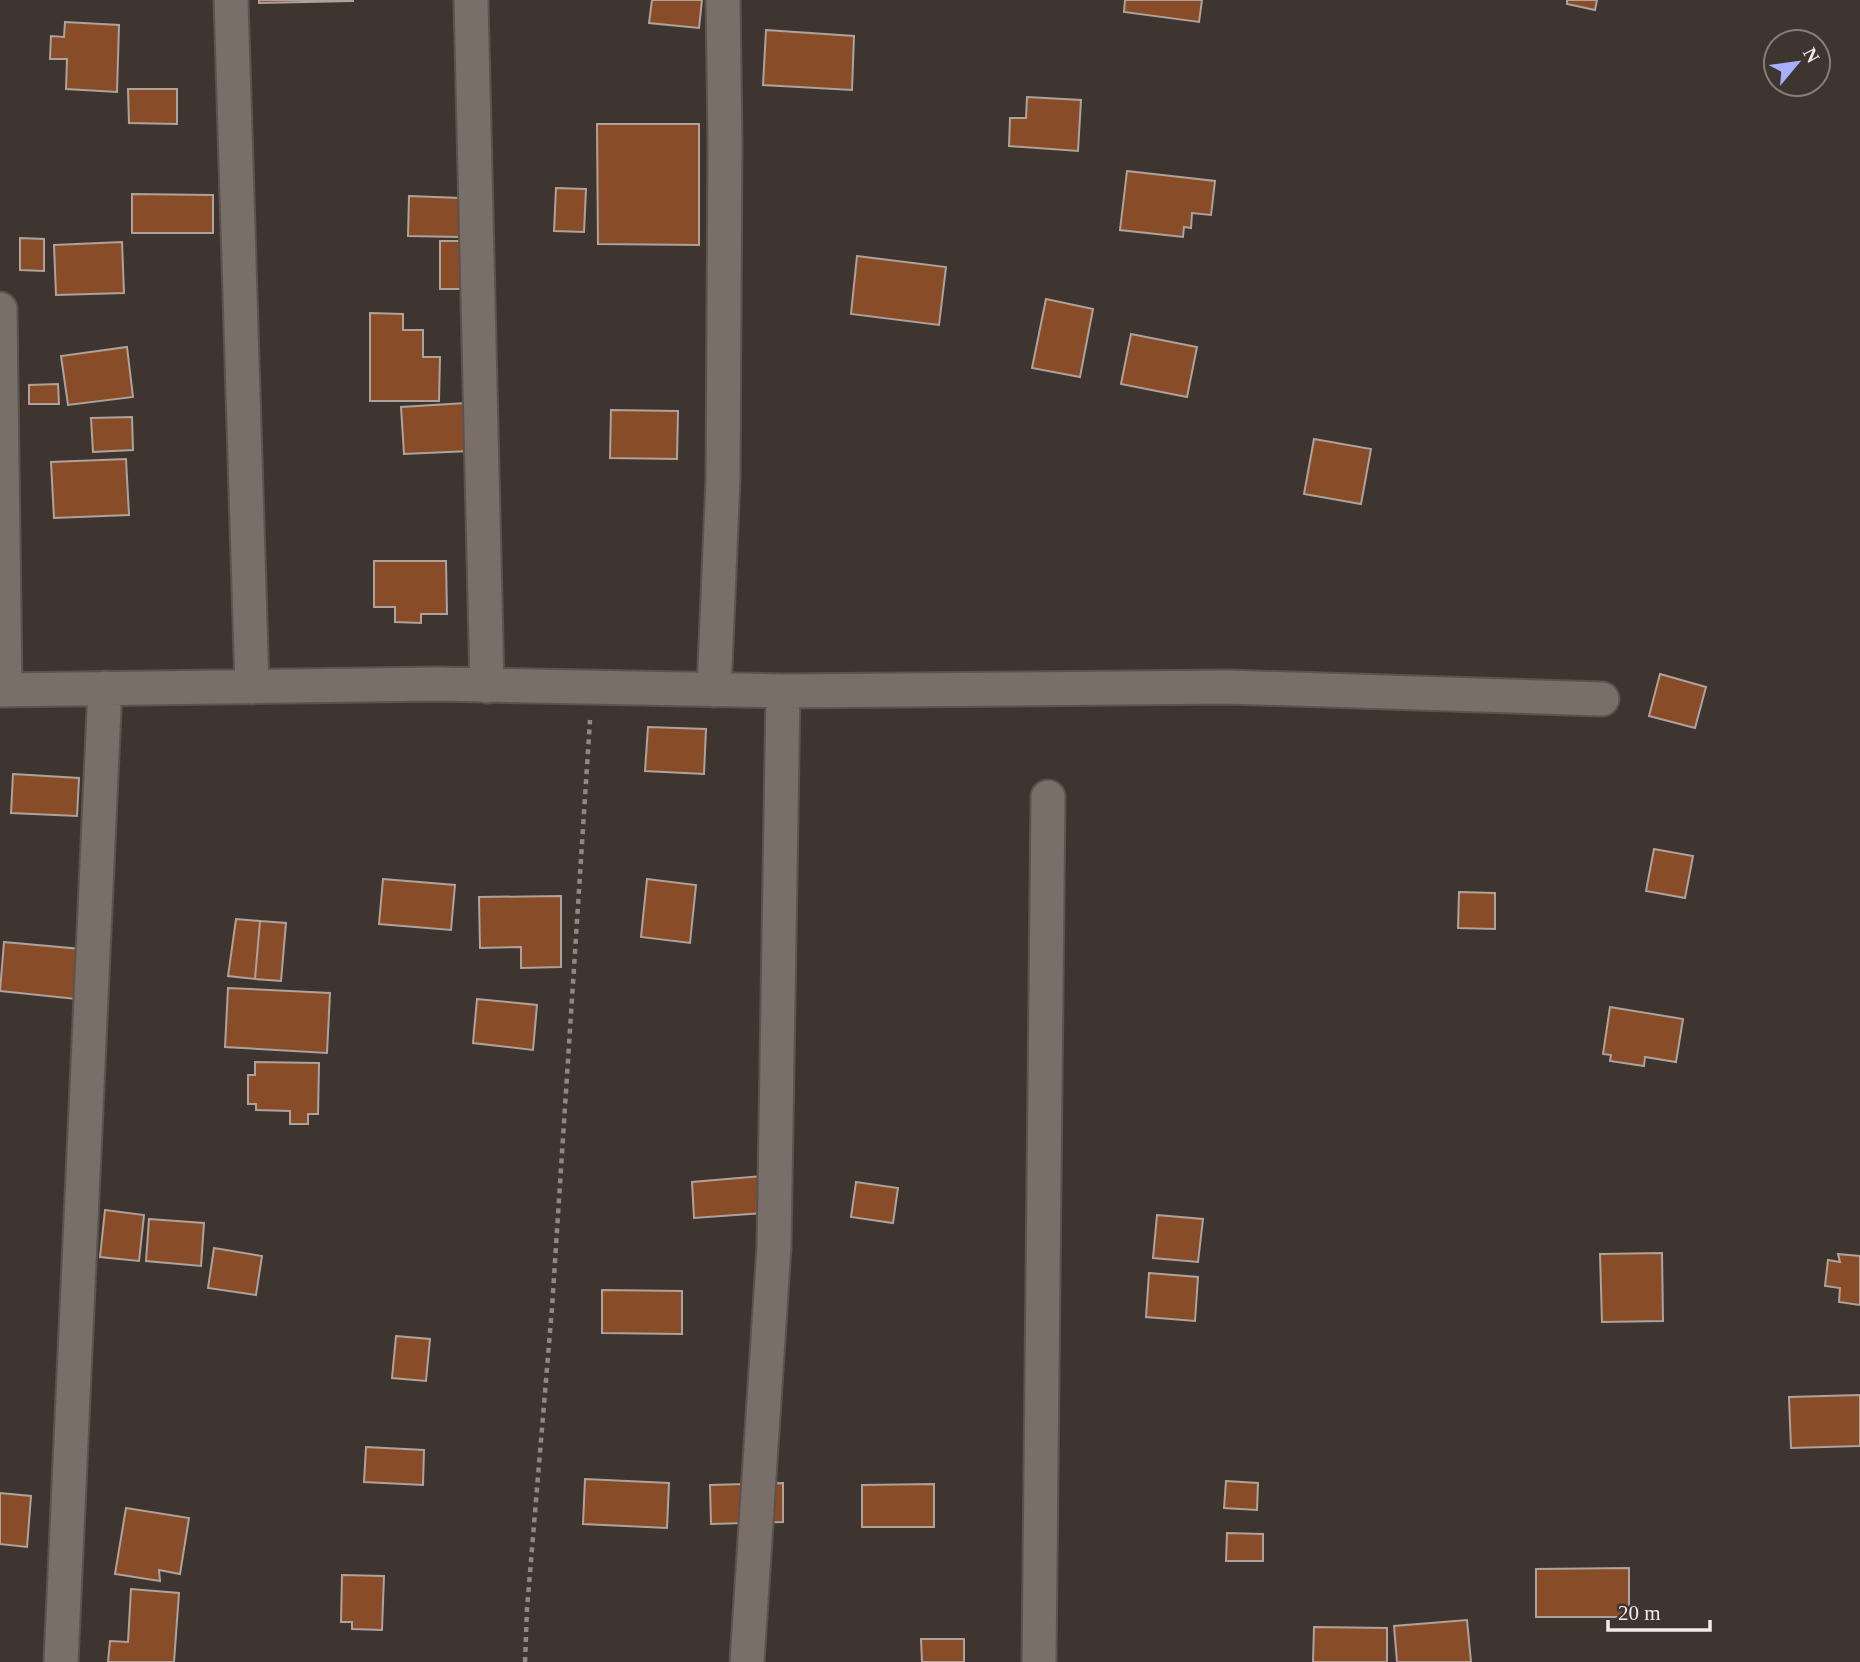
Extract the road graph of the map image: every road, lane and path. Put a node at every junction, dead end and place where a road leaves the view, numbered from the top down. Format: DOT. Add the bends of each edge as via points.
graph roads {
  1 [pos="231,0"];
  2 [pos="471,0"];
  3 [pos="723,0"];
  4 [pos="0,309"];
  5 [pos="487,686"];
  6 [pos="252,687"];
  7 [pos="593,687"];
  8 [pos="105,688"];
  9 [pos="2,690"];
  10 [pos="714,690"];
  11 [pos="783,691"];
  12 [pos="1602,699"];
  13 [pos="1048,797"];
  14 [pos="61,1662"];
  15 [pos="525,1662"];
  16 [pos="747,1662"];
  17 [pos="1039,1662"];
  1 -- 6 [label="street"];
  2 -- 5 [label="street"];
  3 -- 10 [label="street" via="723,479"];
  4 -- 9 [label="street"];
  5 -- 6 [label="street"];
  5 -- 7 [label="street"];
  6 -- 8 [label="street"];
  7 -- 10 [label="street"];
  7 -- 15 [label="path"];
  8 -- 9 [label="street"];
  8 -- 14 [label="street"];
  10 -- 11 [label="street"];
  11 -- 12 [label="street" via="1228,687"];
  11 -- 16 [label="street" via="774,1247"];
  13 -- 17 [label="street"];
}
